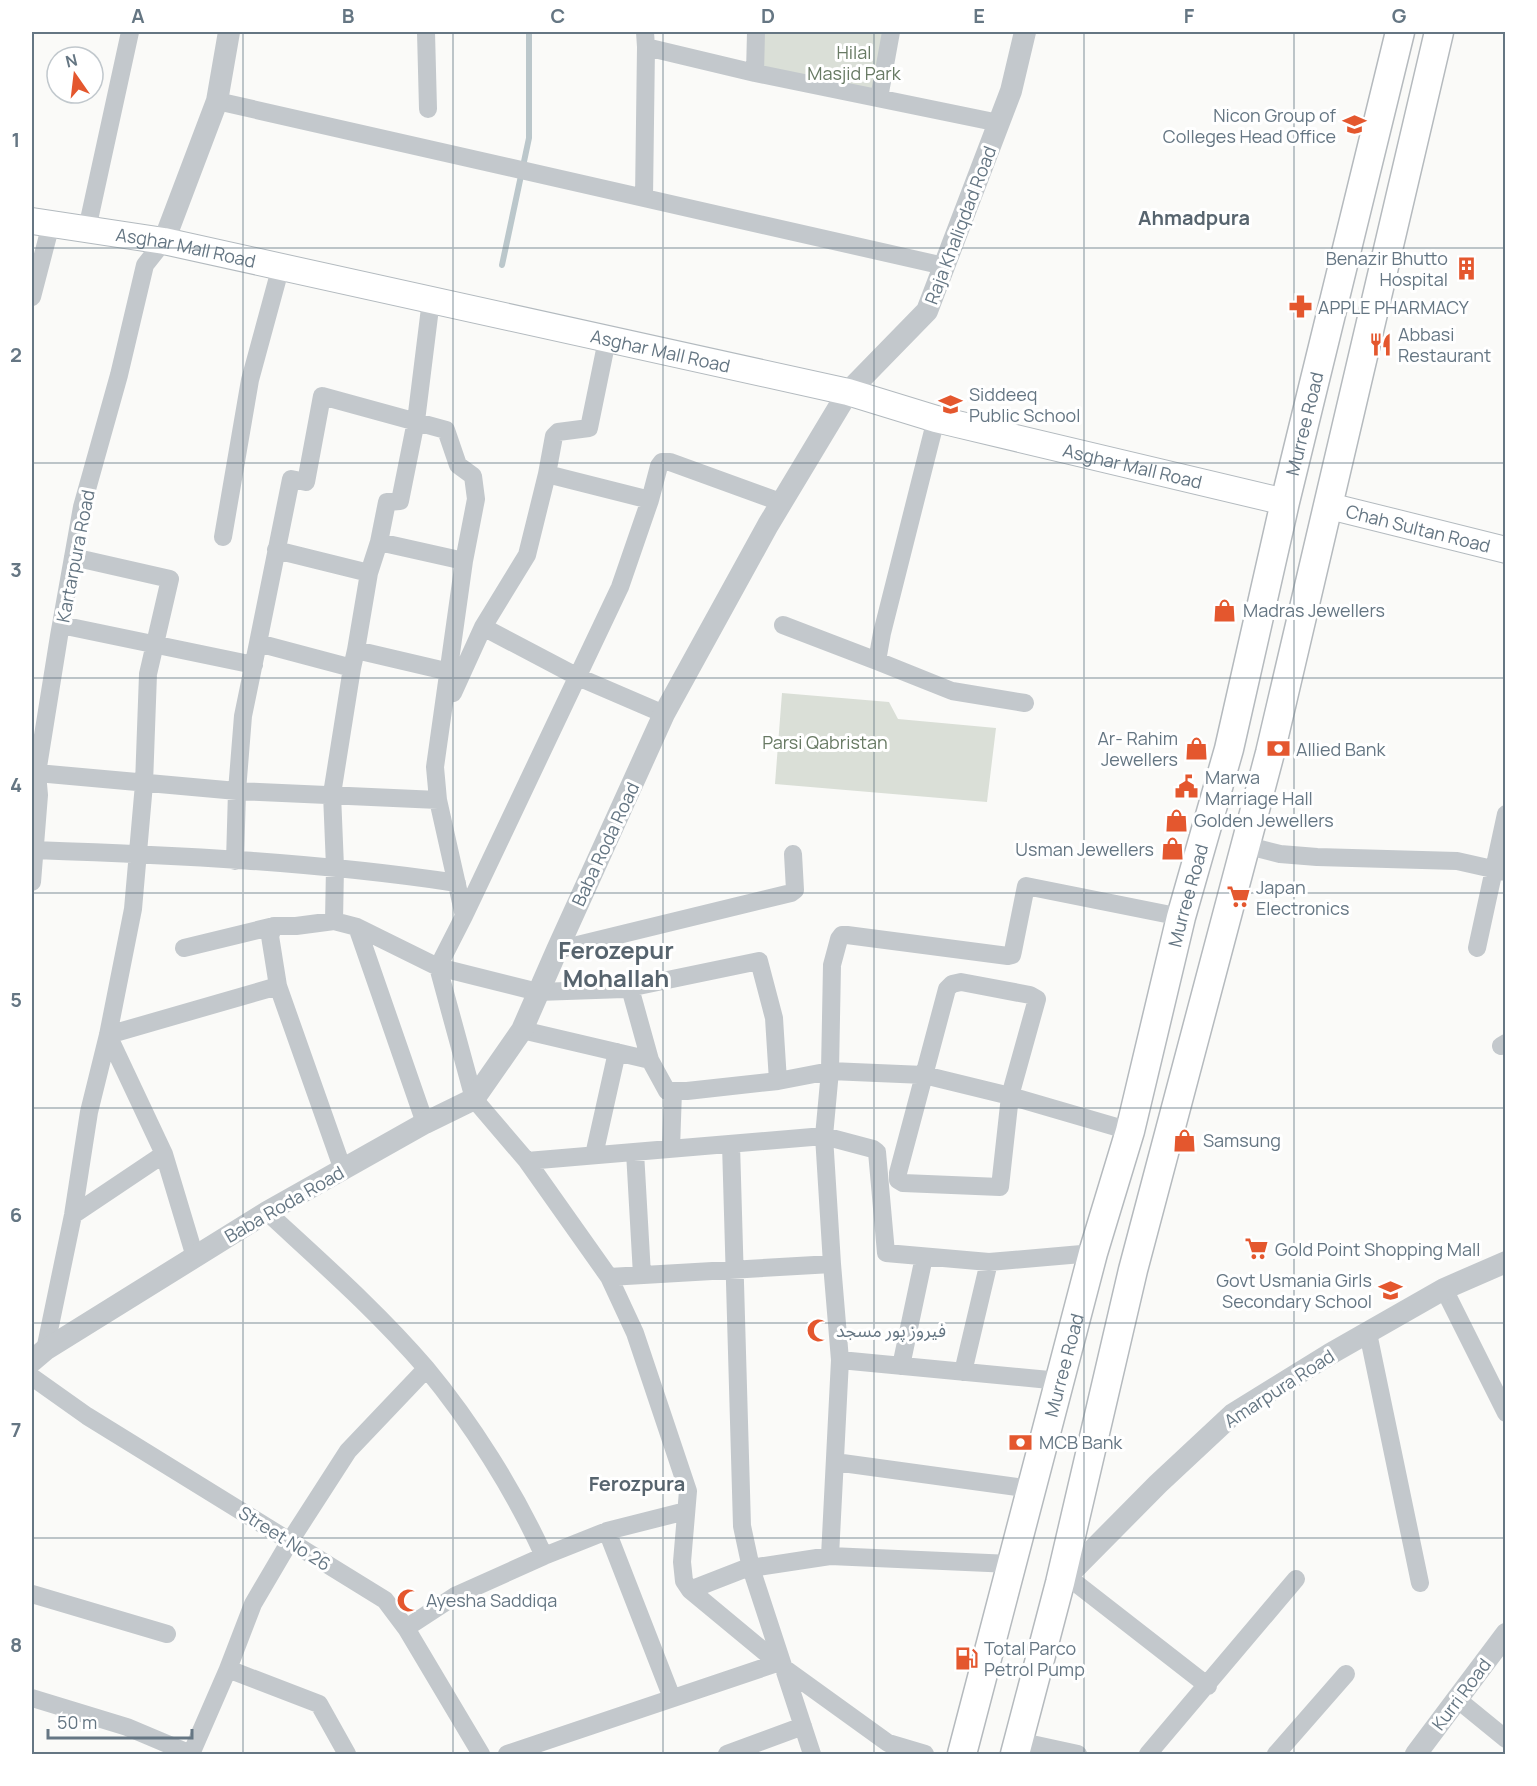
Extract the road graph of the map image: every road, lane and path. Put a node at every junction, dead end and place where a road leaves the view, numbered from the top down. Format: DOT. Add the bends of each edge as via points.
graph roads {
  1 [pos="130,32"];
  2 [pos="229,32"];
  3 [pos="426,32"];
  4 [pos="756,32"];
  5 [pos="891,32"];
  6 [pos="1025,32"];
  7 [pos="1400,32"];
  8 [pos="1439,32"];
  9 [pos="645,39"];
  10 [pos="755,73"];
  11 [pos="879,98"];
  12 [pos="218,101"];
  13 [pos="428,109"];
  14 [pos="999,123"];
  15 [pos="644,198"];
  16 [pos="41,222"];
  17 [pos="87,229"];
  18 [pos="164,241"];
  19 [pos="281,266"];
  20 [pos="944,266"];
  21 [pos="32,297"];
  22 [pos="431,300"];
  23 [pos="607,340"];
  24 [pos="848,392"];
  25 [pos="936,419"];
  26 [pos="416,421"];
  27 [pos="547,474"];
  28 [pos="650,500"];
  29 [pos="783,502"];
  30 [pos="1285,502"];
  31 [pos="1329,506"];
  32 [pos="223,537"];
  33 [pos="379,542"];
  34 [pos="276,550"];
  35 [pos="1506,550"];
  36 [pos="73,557"];
  37 [pos="464,561"];
  38 [pos="369,573"];
  39 [pos="61,625"];
  40 [pos="783,626"];
  41 [pos="483,627"];
  42 [pos="258,643"];
  43 [pos="155,644"];
  44 [pos="356,650"];
  45 [pos="877,661"];
  46 [pos="254,665"];
  47 [pos="352,668"];
  48 [pos="450,672"];
  49 [pos="578,677"];
  50 [pos="1025,703"];
  51 [pos="664,714"];
  52 [pos="441,719"];
  53 [pos="37,773"];
  54 [pos="144,784"];
  55 [pos="237,791"];
  56 [pos="332,794"];
  57 [pos="438,800"];
  58 [pos="1506,814"];
  59 [pos="1245,845"];
  60 [pos="34,850"];
  61 [pos="138,854"];
  62 [pos="792,854"];
  63 [pos="236,861"];
  64 [pos="334,867"];
  65 [pos="1499,871"];
  66 [pos="32,882"];
  67 [pos="456,883"];
  68 [pos="464,916"];
  69 [pos="1181,917"];
  70 [pos="334,921"];
  71 [pos="274,926"];
  72 [pos="357,927"];
  73 [pos="184,948"];
  74 [pos="1478,948"];
  75 [pos="557,950"];
  76 [pos="438,967"];
  77 [pos="278,986"];
  78 [pos="630,988"];
  79 [pos="538,992"];
  80 [pos="522,1030"];
  81 [pos="108,1035"];
  82 [pos="617,1052"];
  83 [pos="650,1060"];
  84 [pos="830,1071"];
  85 [pos="924,1075"];
  86 [pos="778,1081"];
  87 [pos="673,1091"];
  88 [pos="1010,1096"];
  89 [pos="474,1099"];
  90 [pos="425,1123"];
  91 [pos="1130,1131"];
  92 [pos="824,1136"];
  93 [pos="731,1144"];
  94 [pos="671,1149"];
  95 [pos="635,1152"];
  96 [pos="164,1154"];
  97 [pos="594,1155"];
  98 [pos="527,1161"];
  99 [pos="343,1170"];
  100 [pos="267,1212"];
  101 [pos="73,1215"];
  102 [pos="1093,1252"];
  103 [pos="195,1257"];
  104 [pos="924,1257"];
  105 [pos="989,1262"];
  106 [pos="1506,1262"];
  107 [pos="832,1264"];
  108 [pos="734,1271"];
  109 [pos="642,1275"];
  110 [pos="609,1276"];
  111 [pos="1444,1289"];
  112 [pos="1368,1333"];
  113 [pos="38,1356"];
  114 [pos="840,1360"];
  115 [pos="901,1366"];
  116 [pos="426,1369"];
  117 [pos="963,1372"];
  118 [pos="32,1377"];
  119 [pos="1060,1381"];
  120 [pos="1506,1413"];
  121 [pos="835,1462"];
  122 [pos="1031,1489"];
  123 [pos="686,1511"];
  124 [pos="607,1531"];
  125 [pos="290,1541"];
  126 [pos="544,1556"];
  127 [pos="831,1556"];
  128 [pos="1011,1564"];
  129 [pos="751,1568"];
  130 [pos="1296,1579"];
  131 [pos="1064,1580"];
  132 [pos="1420,1583"];
  133 [pos="690,1590"];
  134 [pos="32,1597"];
  135 [pos="406,1629"];
  136 [pos="167,1634"];
  137 [pos="1506,1634"];
  138 [pos="780,1665"];
  139 [pos="228,1669"];
  140 [pos="1347,1674"];
  141 [pos="1208,1686"];
  142 [pos="32,1698"];
  143 [pos="672,1698"];
  144 [pos="1457,1699"];
  145 [pos="802,1726"];
  146 [pos="1506,1739"];
  147 [pos="1016,1748"];
  148 [pos="191,1754"];
  149 [pos="347,1755"];
  150 [pos="481,1755"];
  151 [pos="507,1755"];
  152 [pos="727,1755"];
  153 [pos="812,1755"];
  154 [pos="925,1755"];
  155 [pos="962,1755"];
  156 [pos="1078,1755"];
  157 [pos="1148,1755"];
  158 [pos="1276,1755"];
  159 [pos="1416,1755"];
  1 -- 17 [label="street"];
  2 -- 12 [label="street"];
  3 -- 13 [label="street"];
  4 -- 10 [label="street"];
  5 -- 11 [label="street"];
  6 -- 14 [label="street, Raja Khaliqdad Road"];
  7 -- 30 [label="main road, Murree Road"];
  8 -- 31 [label="main road"];
  9 -- 10 [label="street"];
  9 -- 15 [label="street"];
  10 -- 11 [label="street"];
  11 -- 14 [label="street"];
  12 -- 15 [label="street"];
  12 -- 18 [label="street"];
  14 -- 20 [label="street, Raja Khaliqdad Road"];
  15 -- 20 [label="street"];
  16 -- 17 [label="main road, Asghar Mall Road"];
  16 -- 21 [label="street"];
  17 -- 18 [label="main road, Asghar Mall Road"];
  18 -- 19 [label="main road, Asghar Mall Road"];
  18 -- 36 [label="street, Kartarpura Road" via="144,265 82,507"];
  19 -- 22 [label="main road, Asghar Mall Road"];
  19 -- 32 [label="street" via="250,380"];
  20 -- 24 [label="street, Raja Khaliqdad Road" via="927,311"];
  22 -- 23 [label="main road, Asghar Mall Road"];
  22 -- 26 [label="street"];
  23 -- 24 [label="main road, Asghar Mall Road"];
  23 -- 27 [label="street" via="589,428 558,432 554,436"];
  24 -- 25 [label="main road, Asghar Mall Road"];
  24 -- 29 [label="street, Baba Roda Road"];
  25 -- 30 [label="main road, Asghar Mall Road"];
  25 -- 45 [label="street"];
  26 -- 33 [label="street" via="400,501 387,502"];
  26 -- 34 [label="street" via="322,396 306,482 291,479"];
  26 -- 37 [label="street" via="446,430 458,465 473,476 476,499"];
  27 -- 28 [label="street"];
  27 -- 41 [label="street" via="527,555"];
  28 -- 29 [label="street" via="658,466 670,462"];
  28 -- 49 [label="street" via="620,587"];
  29 -- 51 [label="street, Baba Roda Road"];
  30 -- 69 [label="main road, Murree Road" via="1229,749"];
  31 -- 35 [label="main road, Chah Sultan Road"];
  31 -- 59 [label="main road"];
  33 -- 37 [label="street"];
  33 -- 38 [label="street"];
  34 -- 38 [label="street"];
  34 -- 42 [label="street"];
  36 -- 39 [label="street, Kartarpura Road"];
  36 -- 43 [label="street" via="170,579"];
  37 -- 48 [label="street"];
  38 -- 44 [label="street"];
  39 -- 43 [label="street"];
  39 -- 53 [label="street, Kartarpura Road"];
  40 -- 45 [label="street"];
  41 -- 49 [label="street"];
  41 -- 52 [label="street"];
  42 -- 46 [label="street"];
  42 -- 47 [label="street"];
  43 -- 46 [label="street"];
  43 -- 54 [label="street" via="148,674"];
  44 -- 47 [label="street"];
  44 -- 48 [label="street"];
  45 -- 50 [label="street" via="952,691"];
  46 -- 55 [label="street" via="243,716"];
  47 -- 56 [label="street"];
  48 -- 52 [label="street"];
  49 -- 51 [label="street"];
  49 -- 68 [label="street"];
  51 -- 75 [label="street, Baba Roda Road"];
  52 -- 57 [label="street" via="435,767"];
  53 -- 54 [label="street"];
  53 -- 60 [label="street, Kartarpura Road"];
  54 -- 55 [label="street"];
  54 -- 61 [label="street"];
  55 -- 56 [label="street"];
  55 -- 63 [label="street"];
  56 -- 57 [label="street"];
  56 -- 64 [label="street"];
  57 -- 67 [label="street"];
  58 -- 65 [label="street"];
  59 -- 65 [label="street" via="1280,854 1317,857 1456,861"];
  59 -- 131 [label="main road" via="1133,1270"];
  60 -- 61 [label="street"];
  60 -- 66 [label="street, Kartarpura Road"];
  61 -- 63 [label="street"];
  61 -- 81 [label="street" via="133,909"];
  62 -- 75 [label="street" via="796,885 791,893"];
  63 -- 64 [label="street"];
  64 -- 67 [label="street"];
  64 -- 70 [label="street"];
  65 -- 74 [label="street"];
  67 -- 68 [label="street"];
  68 -- 76 [label="street"];
  69 -- 84 [label="street" via="1026,886 1012,955 842,935 832,965"];
  69 -- 91 [label="main road, Murree Road"];
  70 -- 71 [label="street"];
  70 -- 72 [label="street"];
  71 -- 73 [label="street"];
  71 -- 77 [label="street" via="270,936"];
  72 -- 76 [label="street"];
  72 -- 90 [label="street"];
  75 -- 79 [label="street, Baba Roda Road"];
  76 -- 79 [label="street"];
  76 -- 89 [label="street"];
  77 -- 81 [label="street"];
  77 -- 99 [label="street"];
  78 -- 79 [label="street"];
  78 -- 83 [label="street"];
  78 -- 86 [label="street" via="759,961 774,1018"];
  79 -- 80 [label="street, Baba Roda Road"];
  80 -- 82 [label="street"];
  80 -- 89 [label="street, Baba Roda Road"];
  81 -- 96 [label="street"];
  81 -- 101 [label="street" via="89,1112"];
  82 -- 83 [label="street"];
  82 -- 97 [label="street"];
  83 -- 87 [label="street" via="667,1091"];
  84 -- 85 [label="street"];
  84 -- 86 [label="street"];
  84 -- 92 [label="street"];
  85 -- 88 [label="street"];
  85 -- 88 [label="street" via="947,989 952,984 960,982 1030,995 1037,999 1036,1006"];
  85 -- 88 [label="street" via="898,1173 898,1180 903,1183 1000,1187"];
  86 -- 87 [label="street"];
  87 -- 94 [label="street"];
  88 -- 91 [label="street"];
  89 -- 90 [label="street, Baba Roda Road"];
  89 -- 98 [label="street"];
  90 -- 99 [label="street, Baba Roda Road"];
  91 -- 102 [label="main road, Murree Road"];
  92 -- 93 [label="street"];
  92 -- 104 [label="street" via="877,1152 886,1253"];
  92 -- 107 [label="street"];
  93 -- 94 [label="street"];
  93 -- 108 [label="street"];
  94 -- 95 [label="street"];
  95 -- 97 [label="street"];
  95 -- 109 [label="street"];
  96 -- 101 [label="street"];
  96 -- 103 [label="street"];
  97 -- 98 [label="street"];
  98 -- 110 [label="street"];
  99 -- 100 [label="street, Baba Roda Road"];
  100 -- 103 [label="street, Baba Roda Road"];
  100 -- 116 [label="street" via="365,1302"];
  101 -- 113 [label="street"];
  102 -- 105 [label="street"];
  102 -- 119 [label="main road, Murree Road"];
  103 -- 113 [label="street, Baba Roda Road"];
  104 -- 105 [label="street"];
  104 -- 115 [label="street"];
  105 -- 117 [label="street"];
  106 -- 111 [label="street, Amarpura Road"];
  107 -- 108 [label="street"];
  107 -- 114 [label="street"];
  108 -- 109 [label="street"];
  108 -- 129 [label="street" via="742,1526"];
  109 -- 110 [label="street"];
  110 -- 123 [label="street" via="635,1333 688,1491"];
  111 -- 112 [label="street, Amarpura Road"];
  111 -- 120 [label="street"];
  112 -- 131 [label="street, Amarpura Road" via="1233,1414"];
  112 -- 132 [label="street"];
  114 -- 115 [label="street"];
  114 -- 121 [label="street"];
  115 -- 117 [label="street"];
  116 -- 125 [label="street" via="348,1452"];
  116 -- 126 [label="street" via="507,1486"];
  117 -- 119 [label="street"];
  118 -- 125 [label="street, Street No 26" via="87,1416"];
  119 -- 122 [label="main road, Murree Road"];
  121 -- 122 [label="street"];
  121 -- 127 [label="street"];
  122 -- 128 [label="main road, Murree Road"];
  123 -- 124 [label="street"];
  123 -- 133 [label="street" via="682,1562 684,1581"];
  124 -- 126 [label="street"];
  124 -- 143 [label="street"];
  125 -- 135 [label="street, Street No 26" via="385,1600"];
  125 -- 139 [label="street" via="253,1604"];
  126 -- 135 [label="street" via="455,1596"];
  127 -- 128 [label="street"];
  127 -- 129 [label="street"];
  128 -- 155 [label="main road, Murree Road"];
  129 -- 133 [label="street"];
  129 -- 138 [label="street"];
  130 -- 141 [label="street"];
  131 -- 141 [label="street"];
  131 -- 147 [label="main road"];
  133 -- 138 [label="street"];
  134 -- 136 [label="street"];
  135 -- 150 [label="street, Street No 26"];
  137 -- 144 [label="street, Kurri Road"];
  138 -- 143 [label="street"];
  138 -- 145 [label="street"];
  138 -- 154 [label="street" via="888,1743"];
  139 -- 148 [label="street"];
  139 -- 149 [label="street" via="319,1704"];
  140 -- 158 [label="street"];
  141 -- 157 [label="street"];
  142 -- 148 [label="street" via="127,1727"];
  143 -- 151 [label="street"];
  144 -- 146 [label="street"];
  144 -- 159 [label="street, Kurri Road"];
  145 -- 152 [label="street"];
  145 -- 153 [label="street"];
  147 -- 156 [label="street"];
}
